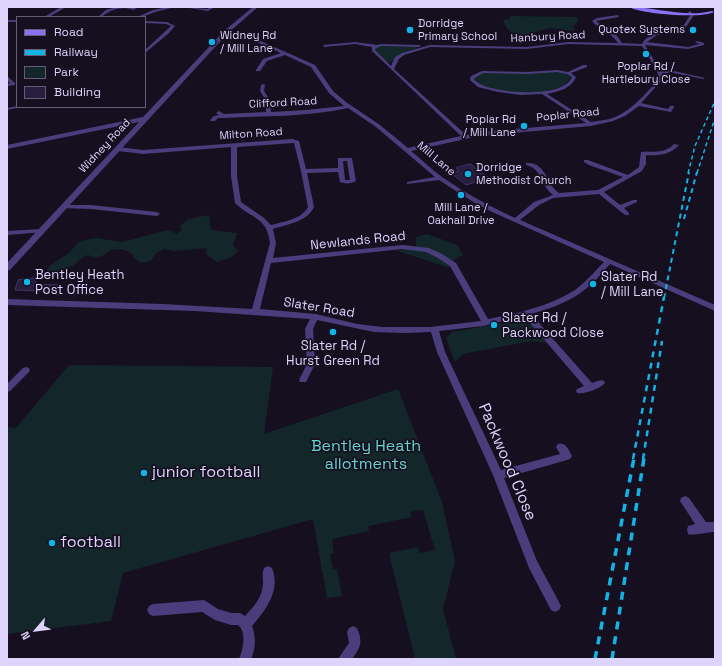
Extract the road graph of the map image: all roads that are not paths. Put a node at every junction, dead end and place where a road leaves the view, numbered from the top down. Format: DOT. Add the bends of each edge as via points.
graph roads {
  1 [pos="64,7"];
  2 [pos="173,7"];
  3 [pos="185,7"];
  4 [pos="256,7"];
  5 [pos="631,7"];
  6 [pos="211,8"];
  7 [pos="133,9"];
  8 [pos="714,12"];
  9 [pos="691,13"];
  10 [pos="48,16"];
  11 [pos="101,16"];
  12 [pos="142,16"];
  13 [pos="618,16"];
  14 [pos="146,22"];
  15 [pos="226,32"];
  16 [pos="697,42"];
  17 [pos="620,44"];
  18 [pos="643,44"];
  19 [pos="324,46"];
  20 [pos="377,46"];
  21 [pos="430,46"];
  22 [pos="146,51"];
  23 [pos="286,53"];
  24 [pos="591,67"];
  25 [pos="268,69"];
  26 [pos="392,69"];
  27 [pos="659,71"];
  28 [pos="568,73"];
  29 [pos="7,77"];
  30 [pos="703,78"];
  31 [pos="15,84"];
  32 [pos="7,85"];
  33 [pos="263,85"];
  34 [pos="543,93"];
  35 [pos="638,104"];
  36 [pos="349,106"];
  37 [pos="672,107"];
  38 [pos="269,113"];
  39 [pos="145,119"];
  40 [pos="213,120"];
  41 [pos="591,124"];
  42 [pos="465,137"];
  43 [pos="234,145"];
  44 [pos="676,145"];
  45 [pos="7,147"];
  46 [pos="118,149"];
  47 [pos="408,150"];
  48 [pos="585,160"];
  49 [pos="532,163"];
  50 [pos="341,170"];
  51 [pos="304,171"];
  52 [pos="627,177"];
  53 [pos="440,178"];
  54 [pos="409,183"];
  55 [pos="600,192"];
  56 [pos="557,195"];
  57 [pos="635,201"];
  58 [pos="63,207"];
  59 [pos="620,208"];
  60 [pos="157,214"];
  61 [pos="627,214"];
  62 [pos="516,220"];
  63 [pos="270,228"];
  64 [pos="42,230"];
  65 [pos="7,233"];
  66 [pos="268,261"];
  67 [pos="609,262"];
  68 [pos="7,268"];
  69 [pos="7,302"];
  70 [pos="715,308"];
  71 [pos="255,312"];
  72 [pos="526,313"];
  73 [pos="315,317"];
  74 [pos="486,322"];
  75 [pos="434,328"];
  76 [pos="26,370"];
  77 [pos="303,380"];
  78 [pos="601,384"];
  79 [pos="591,388"];
  80 [pos="7,389"];
  81 [pos="580,391"];
  82 [pos="561,446"];
  83 [pos="498,475"];
  84 [pos="685,501"];
  85 [pos="703,527"];
  86 [pos="715,527"];
  87 [pos="692,530"];
  88 [pos="268,572"];
  89 [pos="555,606"];
  90 [pos="153,610"];
  91 [pos="246,624"];
  92 [pos="353,632"];
  93 [pos="245,659"];
  94 [pos="344,659"];
  1 -- 10 [label="street"];
  2 -- 12 [label="street"];
  3 -- 6 [label="street" via="208,10"];
  4 -- 15 [label="street, Widney Road"];
  5 -- 9 [label="main road"];
  7 -- 11 [label="street" via="135,8 113,8"];
  8 -- 9 [label="main road"];
  9 -- 18 [label="street" via="685,26 651,36"];
  13 -- 17 [label="street" via="594,21 597,26 616,37"];
  14 -- 22 [label="street" via="172,26"];
  15 -- 23 [label="street, Mill Lane" via="243,35"];
  15 -- 39 [label="street, Widney Road"];
  16 -- 18 [label="street, Hanbury Road" via="702,44 688,48"];
  17 -- 18 [label="street, Hanbury Road"];
  17 -- 21 [label="street, Hanbury Road" via="568,43 527,48"];
  18 -- 27 [label="street"];
  19 -- 20 [label="street, Hanbury Road" via="355,43"];
  20 -- 21 [label="street, Hanbury Road"];
  20 -- 26 [label="street" via="373,50"];
  21 -- 26 [label="street, Hanbury Road" via="403,54 397,58"];
  23 -- 25 [label="street" via="265,60 259,69"];
  23 -- 36 [label="street, Mill Lane" via="313,66 331,92"];
  24 -- 28 [label="street" via="583,65"];
  26 -- 42 [label="street"];
  27 -- 30 [label="street"];
  27 -- 35 [label="street, Poplar Road" via="661,79"];
  28 -- 34 [label="street" via="574,77 570,84"];
  28 -- 34 [label="street" via="489,72 478,73 472,80 491,90"];
  29 -- 31 [label="street"];
  31 -- 32 [label="street"];
  33 -- 38 [label="street" via="262,91 267,99"];
  34 -- 41 [label="street"];
  35 -- 37 [label="street" via="669,111"];
  35 -- 41 [label="street, Poplar Road" via="618,118"];
  36 -- 38 [label="street, Clifford Road" via="306,112"];
  36 -- 47 [label="street, Mill Lane"];
  38 -- 40 [label="street, Clifford Road" via="221,115"];
  39 -- 45 [label="street"];
  39 -- 46 [label="street, Widney Road"];
  41 -- 42 [label="street, Poplar Road" via="491,132"];
  42 -- 47 [label="street, Poplar Road"];
  43 -- 46 [label="street, Milton Road" via="143,152"];
  43 -- 51 [label="street, Milton Road" via="292,140 296,142"];
  43 -- 63 [label="street" via="234,176 238,203 262,219"];
  44 -- 52 [label="street" via="668,152 641,151 645,160 641,170"];
  46 -- 58 [label="street, Widney Road"];
  47 -- 53 [label="street, Mill Lane"];
  48 -- 52 [label="street"];
  49 -- 56 [label="street"];
  50 -- 51 [label="street"];
  51 -- 63 [label="street, Milton Road" via="310,210 300,217"];
  52 -- 55 [label="street"];
  53 -- 54 [label="street"];
  53 -- 62 [label="street, Mill Lane" via="472,199"];
  55 -- 56 [label="street"];
  55 -- 59 [label="street"];
  56 -- 62 [label="street" via="528,208"];
  57 -- 59 [label="street"];
  58 -- 60 [label="street"];
  58 -- 64 [label="street, Widney Road"];
  59 -- 61 [label="street"];
  62 -- 67 [label="street, Mill Lane"];
  63 -- 66 [label="street" via="272,243"];
  64 -- 65 [label="street"];
  64 -- 68 [label="street, Widney Road"];
  66 -- 71 [label="street"];
  66 -- 74 [label="street, Newlands Road" via="396,247 427,250 453,265"];
  67 -- 70 [label="street, Mill Lane"];
  67 -- 72 [label="street, Slater Road" via="579,291"];
  69 -- 71 [label="street, Slater Road"];
  71 -- 73 [label="street, Slater Road"];
  72 -- 74 [label="street, Slater Road"];
  72 -- 79 [label="street"];
  73 -- 75 [label="street, Slater Road" via="383,330"];
  73 -- 77 [label="street" via="309,329 311,364"];
  74 -- 75 [label="street, Slater Road"];
  75 -- 83 [label="street, Packwood Close" via="441,352"];
  76 -- 80 [label="street"];
  78 -- 79 [label="street"];
  79 -- 81 [label="street"];
  82 -- 83 [label="street" via="567,456"];
  83 -- 89 [label="street, Packwood Close" via="533,564"];
  84 -- 85 [label="street"];
  85 -- 86 [label="street"];
  85 -- 87 [label="street"];
  88 -- 91 [label="street" via="270,588 267,600"];
  90 -- 91 [label="street" via="204,606 215,614 240,619"];
  91 -- 93 [label="street" via="249,635"];
  92 -- 94 [label="street" via="355,645"];
}
